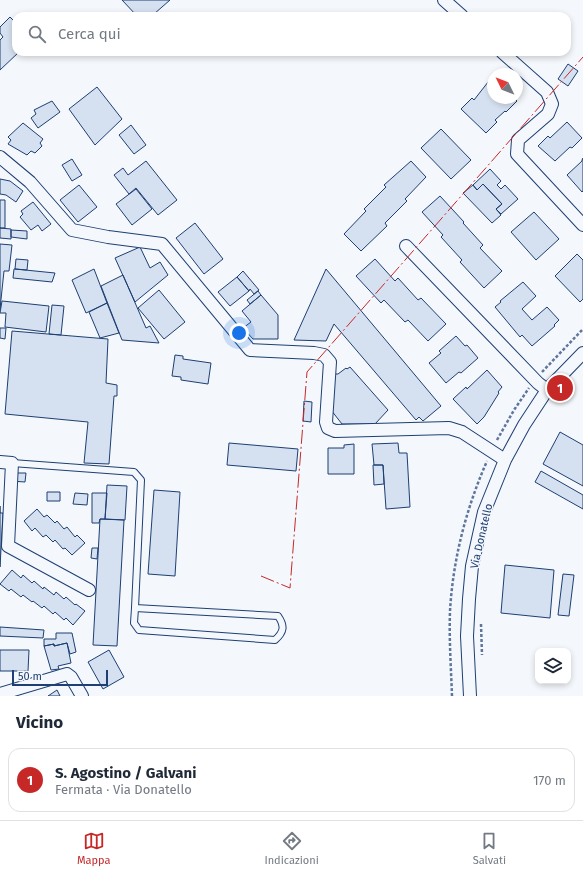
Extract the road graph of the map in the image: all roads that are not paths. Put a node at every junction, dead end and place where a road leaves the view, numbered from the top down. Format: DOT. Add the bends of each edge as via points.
graph roads {
  1 [pos="444,0"];
  2 [pos="458,12"];
  3 [pos="506,56"];
  4 [pos="0,157"];
  5 [pos="583,225"];
  6 [pos="406,246"];
  7 [pos="583,353"];
  8 [pos="547,390"];
  9 [pos="505,460"];
  10 [pos="6,463"];
  11 [pos="89,590"];
  12 [pos="135,608"];
  13 [pos="0,694"];
  14 [pos="82,696"];
  15 [pos="470,696"];
  1 -- 2 [label="street"];
  3 -- 5 [label="street" via="547,92 552,104 548,114 518,140 517,154"];
  4 -- 9 [label="street" via="30,182 72,230 162,244 250,350 324,355 330,362 326,422 328,428 335,431 449,428 462,432"];
  6 -- 8 [label="street"];
  7 -- 8 [label="street, Via Donatello"];
  8 -- 9 [label="street, Via Donatello"];
  9 -- 15 [label="street, Via Donatello" via="484,512 472,566 467,636"];
  10 -- 11 [label="street" via="8,546"];
  10 -- 12 [label="lane" via="134,472 141,480"];
  12 -- 12 [label="lane" via="134,623 139,630 275,640 283,629 278,616"];
  13 -- 14 [label="street" via="67,674"];
}
